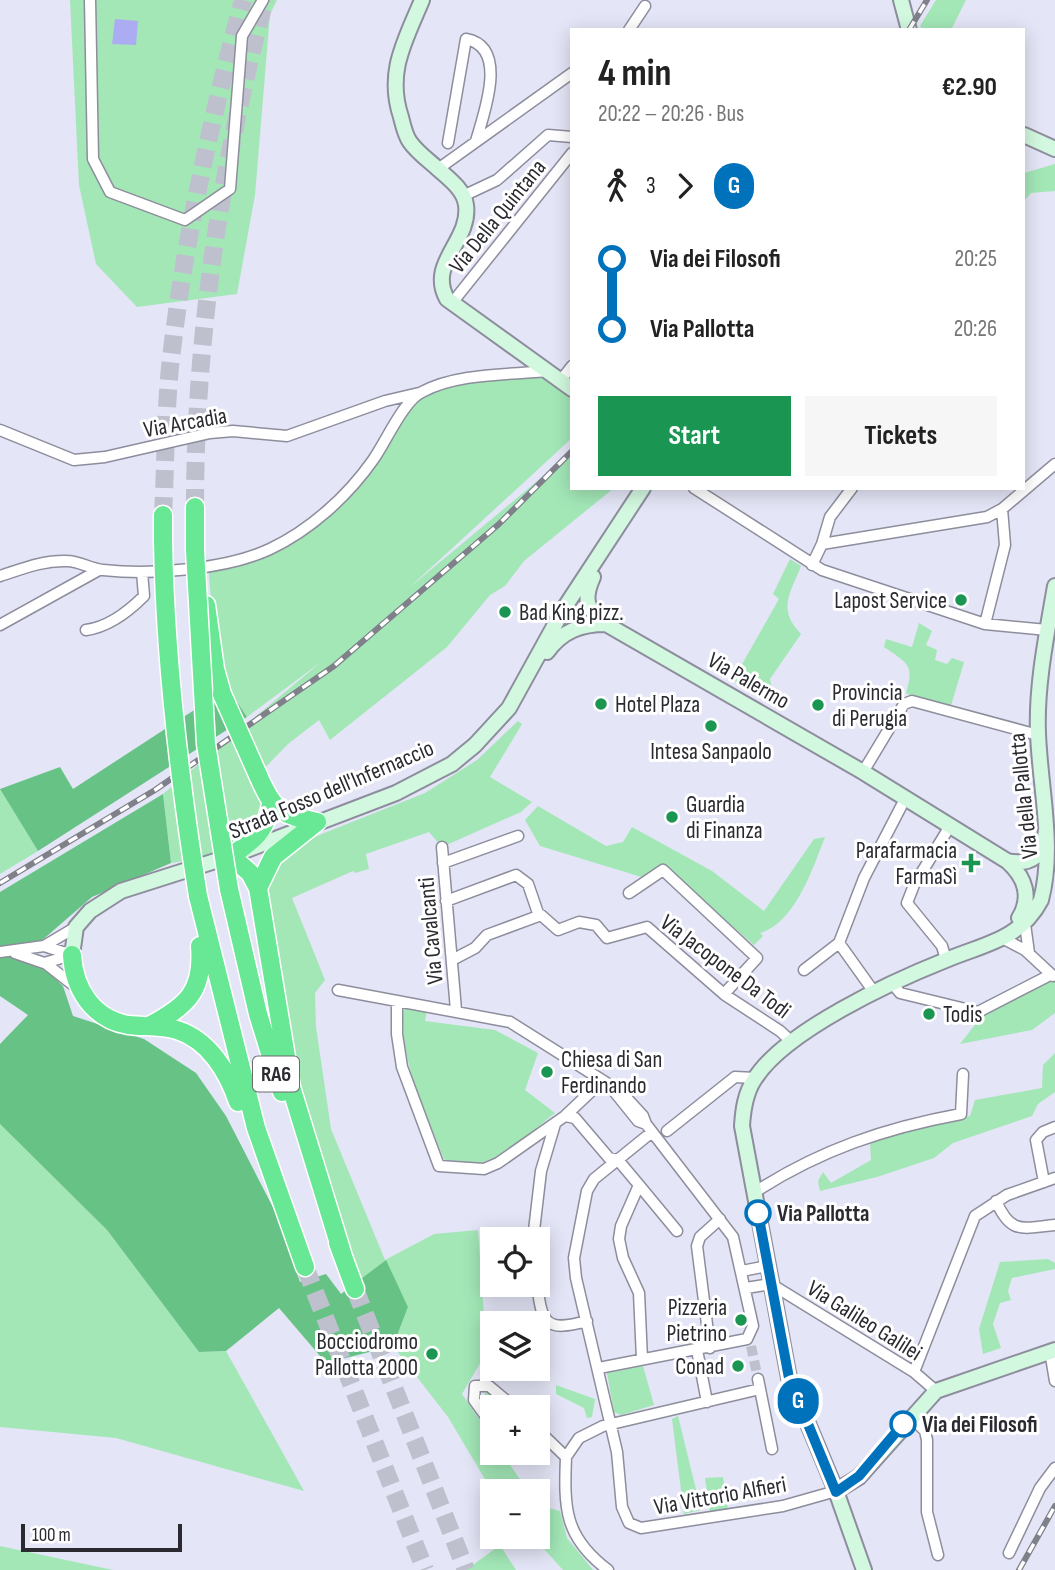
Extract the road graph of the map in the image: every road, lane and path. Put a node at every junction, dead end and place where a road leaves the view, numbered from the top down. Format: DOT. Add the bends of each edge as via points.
graph roads {
  1 [pos="90,0"];
  2 [pos="262,0"];
  3 [pos="422,0"];
  4 [pos="645,6"];
  5 [pos="903,7"];
  6 [pos="630,28"];
  7 [pos="908,28"];
  8 [pos="570,74"];
  9 [pos="570,137"];
  10 [pos="1026,137"];
  11 [pos="476,141"];
  12 [pos="448,143"];
  13 [pos="1055,149"];
  14 [pos="570,156"];
  15 [pos="438,169"];
  16 [pos="463,196"];
  17 [pos="452,303"];
  18 [pos="549,370"];
  19 [pos="567,384"];
  20 [pos="419,393"];
  21 [pos="0,430"];
  22 [pos="1055,464"];
  23 [pos="1025,489"];
  24 [pos="642,490"];
  25 [pos="697,490"];
  26 [pos="850,490"];
  27 [pos="1024,490"];
  28 [pos="195,507"];
  29 [pos="1002,509"];
  30 [pos="163,515"];
  31 [pos="195,543"];
  32 [pos="822,544"];
  33 [pos="597,558"];
  34 [pos="812,565"];
  35 [pos="99,570"];
  36 [pos="142,572"];
  37 [pos="0,576"];
  38 [pos="1055,586"];
  39 [pos="606,624"];
  40 [pos="985,624"];
  41 [pos="0,625"];
  42 [pos="86,630"];
  43 [pos="1051,634"];
  44 [pos="525,681"];
  45 [pos="1038,735"];
  46 [pos="863,772"];
  47 [pos="1050,791"];
  48 [pos="905,799"];
  49 [pos="271,804"];
  50 [pos="1048,811"];
  51 [pos="317,822"];
  52 [pos="950,825"];
  53 [pos="518,836"];
  54 [pos="442,847"];
  55 [pos="231,856"];
  56 [pos="1007,861"];
  57 [pos="443,863"];
  58 [pos="258,888"];
  59 [pos="629,893"];
  60 [pos="194,897"];
  61 [pos="446,901"];
  62 [pos="539,916"];
  63 [pos="1025,924"];
  64 [pos="76,927"];
  65 [pos="1004,939"];
  66 [pos="839,943"];
  67 [pos="44,946"];
  68 [pos="0,952"];
  69 [pos="15,953"];
  70 [pos="72,955"];
  71 [pos="1030,957"];
  72 [pos="951,958"];
  73 [pos="452,960"];
  74 [pos="44,963"];
  75 [pos="804,970"];
  76 [pos="1053,976"];
  77 [pos="892,983"];
  78 [pos="79,989"];
  79 [pos="338,990"];
  80 [pos="874,992"];
  81 [pos="724,993"];
  82 [pos="397,1001"];
  83 [pos="456,1010"];
  84 [pos="149,1026"];
  85 [pos="792,1042"];
  86 [pos="963,1074"];
  87 [pos="755,1078"];
  88 [pos="602,1081"];
  89 [pos="565,1116"];
  90 [pos="555,1124"];
  91 [pos="649,1128"];
  92 [pos="1055,1128"];
  93 [pos="667,1131"];
  94 [pos="618,1160"];
  95 [pos="1055,1178"];
  96 [pos="1044,1182"];
  97 [pos="639,1185"];
  98 [pos="755,1192"];
  99 [pos="996,1201"];
  100 [pos="282,1204"];
  101 [pos="720,1219"];
  102 [pos="1055,1225"];
  103 [pos="534,1227"];
  104 [pos="677,1231"];
  105 [pos="342,1253"];
  106 [pos="768,1266"];
  107 [pos="305,1267"];
  108 [pos="742,1271"];
  109 [pos="771,1284"];
  110 [pos="355,1289"];
  111 [pos="746,1289"];
  112 [pos="539,1297"];
  113 [pos="587,1321"];
  114 [pos="710,1348"];
  115 [pos="697,1350"];
  116 [pos="1053,1351"];
  117 [pos="642,1359"];
  118 [pos="599,1368"];
  119 [pos="914,1372"];
  120 [pos="1055,1381"];
  121 [pos="936,1391"];
  122 [pos="500,1395"];
  123 [pos="707,1402"];
  124 [pos="480,1408"];
  125 [pos="911,1416"];
  126 [pos="612,1423"];
  127 [pos="550,1442"];
  128 [pos="772,1449"];
  129 [pos="566,1457"];
  130 [pos="1055,1468"];
  131 [pos="836,1492"];
  132 [pos="1009,1553"];
  133 [pos="938,1555"];
  134 [pos="608,1570"];
  135 [pos="864,1570"];
  1 -- 2 [label="street" via="93,159 110,192 185,220 230,189 242,36"];
  3 -- 15 [label="main road" via="393,80 410,143"];
  4 -- 6 [label="street"];
  5 -- 7 [label="main road"];
  8 -- 11 [label="street"];
  9 -- 16 [label="street" via="548,135 497,180"];
  10 -- 13 [label="main road"];
  11 -- 12 [label="street" via="491,65 485,49 466,39"];
  11 -- 15 [label="street"];
  14 -- 17 [label="street, Via Della Quintana"];
  15 -- 16 [label="main road"];
  16 -- 17 [label="main road" via="461,232 440,278 441,289"];
  17 -- 18 [label="main road"];
  18 -- 19 [label="main road"];
  18 -- 20 [label="street, Via Arcadia" via="438,384"];
  20 -- 21 [label="street, Via Arcadia" via="287,436 210,433 74,460"];
  20 -- 36 [label="street" via="372,462 336,504 296,535 267,550 208,565"];
  22 -- 23 [label="street"];
  24 -- 33 [label="main road, Strada Fosso dell'Infernaccio"];
  25 -- 34 [label="street"];
  26 -- 32 [label="street" via="830,517"];
  27 -- 29 [label="street"];
  28 -- 31 [label="highway, RA6"];
  29 -- 32 [label="street" via="975,520"];
  29 -- 40 [label="street" via="1005,545"];
  30 -- 60 [label="highway, RA6, bridge" via="166,651"];
  31 -- 49 [label="highway, bridge" via="222,694"];
  31 -- 105 [label="highway, RA6, bridge" via="206,744 229,889 269,1054"];
  32 -- 34 [label="street"];
  33 -- 39 [label="main road" via="586,599 591,612"];
  33 -- 44 [label="main road, Strada Fosso dell'Infernaccio"];
  34 -- 40 [label="street"];
  35 -- 36 [label="street"];
  35 -- 37 [label="street" via="69,561"];
  35 -- 41 [label="street"];
  36 -- 42 [label="street" via="144,596 126,613"];
  38 -- 43 [label="main road, Via della Pallotta"];
  39 -- 44 [label="main road" via="566,632"];
  39 -- 46 [label="main road, Via Palermo"];
  40 -- 43 [label="street"];
  43 -- 45 [label="main road, Via della Pallotta" via="1045,653"];
  44 -- 51 [label="main road, Strada Fosso dell'Infernaccio" via="494,728 452,764 396,793"];
  45 -- 46 [label="street" via="912,701 904,704"];
  45 -- 47 [label="main road, Via della Pallotta"];
  46 -- 48 [label="main road, Via Palermo"];
  47 -- 50 [label="main road, Via della Pallotta"];
  48 -- 52 [label="main road, Via Palermo"];
  48 -- 66 [label="street" via="864,878"];
  49 -- 51 [label="highway" via="294,817"];
  49 -- 55 [label="highway" via="258,837"];
  50 -- 56 [label="main road" via="1043,850 1031,861"];
  50 -- 63 [label="main road, Via della Pallotta" via="1054,861 1050,881"];
  51 -- 55 [label="main road, Strada Fosso dell'Infernaccio"];
  51 -- 58 [label="highway" via="273,857"];
  52 -- 56 [label="main road, Via Palermo"];
  52 -- 72 [label="street" via="907,903"];
  53 -- 57 [label="street"];
  54 -- 57 [label="street, Via Cavalcanti"];
  55 -- 58 [label="highway" via="250,873"];
  55 -- 64 [label="main road, Strada Fosso dell'Infernaccio" via="121,891 90,911"];
  56 -- 72 [label="main road" via="1023,882 1027,905 1010,927"];
  57 -- 61 [label="street, Via Cavalcanti"];
  58 -- 105 [label="highway" via="291,1087"];
  59 -- 81 [label="street" via="663,870 757,958"];
  60 -- 84 [label="highway" via="202,969 197,986 177,1010"];
  60 -- 100 [label="highway, RA6"];
  61 -- 62 [label="street" via="516,876 528,884"];
  61 -- 73 [label="street, Via Cavalcanti"];
  62 -- 73 [label="street" via="487,935 475,948"];
  62 -- 81 [label="street, Via Jacopone Da Todi" via="558,930 579,922 596,925 607,938 647,927"];
  63 -- 65 [label="main road, Via della Pallotta"];
  63 -- 71 [label="street"];
  64 -- 67 [label="street, Strada Fosso dell'Infernaccio"];
  64 -- 70 [label="main road"];
  65 -- 71 [label="street"];
  65 -- 72 [label="main road, Via della Pallotta"];
  66 -- 75 [label="street"];
  66 -- 80 [label="street"];
  67 -- 69 [label="street, Strada Fosso dell'Infernaccio"];
  67 -- 70 [label="street"];
  68 -- 69 [label="street, Strada Fosso dell'Infernaccio"];
  69 -- 74 [label="street, Strada Fosso dell'Infernaccio"];
  70 -- 74 [label="street"];
  70 -- 78 [label="highway"];
  71 -- 76 [label="street"];
  72 -- 77 [label="main road, Via della Pallotta"];
  73 -- 83 [label="street, Via Cavalcanti"];
  74 -- 78 [label="street, Strada Fosso dell'Infernaccio"];
  76 -- 77 [label="street" via="978,1012 900,993"];
  77 -- 80 [label="main road, Via della Pallotta"];
  78 -- 84 [label="highway" via="114,1022"];
  79 -- 82 [label="street"];
  80 -- 85 [label="main road, Via della Pallotta"];
  81 -- 85 [label="street, Via Jacopone Da Todi"];
  82 -- 83 [label="street"];
  82 -- 90 [label="street" via="402,1067 439,1166 484,1169"];
  83 -- 88 [label="street" via="510,1023"];
  84 -- 100 [label="highway" via="178,1030 223,1067 261,1168"];
  85 -- 87 [label="main road, Via della Pallotta"];
  86 -- 98 [label="street" via="961,1114 912,1123 812,1157"];
  87 -- 93 [label="street" via="735,1077"];
  87 -- 98 [label="main road, Via della Pallotta" via="742,1126"];
  88 -- 89 [label="street"];
  88 -- 91 [label="street"];
  89 -- 90 [label="street"];
  89 -- 94 [label="street" via="575,1118 609,1157"];
  90 -- 103 [label="street" via="541,1171"];
  91 -- 94 [label="street, Via Vittorio Alfieri"];
  91 -- 101 [label="street"];
  92 -- 96 [label="street" via="1036,1140"];
  94 -- 97 [label="street"];
  94 -- 113 [label="street, Via Vittorio Alfieri" via="594,1179 587,1191 574,1268"];
  95 -- 96 [label="street"];
  96 -- 99 [label="street"];
  97 -- 104 [label="street"];
  97 -- 117 [label="street" via="619,1241 639,1293"];
  98 -- 106 [label="main road, Via della Pallotta"];
  99 -- 102 [label="street" via="1007,1222 1016,1227"];
  99 -- 119 [label="street" via="975,1216"];
  100 -- 107 [label="highway, RA6"];
  101 -- 108 [label="street" via="736,1242"];
  101 -- 114 [label="street" via="700,1237 697,1247"];
  105 -- 110 [label="highway, RA6"];
  106 -- 108 [label="street"];
  106 -- 109 [label="main road, Via della Pallotta"];
  108 -- 111 [label="street"];
  109 -- 111 [label="street"];
  109 -- 119 [label="street, Via Galileo Galilei"];
  109 -- 131 [label="main road, Via della Pallotta" via="789,1378"];
  111 -- 114 [label="street" via="753,1326 749,1343"];
  112 -- 113 [label="street" via="548,1324 558,1328"];
  113 -- 118 [label="street, Via Vittorio Alfieri"];
  114 -- 115 [label="street"];
  115 -- 117 [label="street"];
  115 -- 123 [label="street"];
  116 -- 120 [label="street"];
  116 -- 121 [label="main road"];
  117 -- 118 [label="street"];
  118 -- 126 [label="street, Via Vittorio Alfieri"];
  119 -- 121 [label="street, Via Galileo Galilei"];
  121 -- 125 [label="main road"];
  122 -- 124 [label="street" via="489,1385 475,1386 474,1400"];
  123 -- 126 [label="street"];
  123 -- 128 [label="street" via="759,1384"];
  125 -- 131 [label="main road" via="859,1476"];
  125 -- 133 [label="street" via="927,1440 927,1513"];
  126 -- 129 [label="street" via="579,1437"];
  126 -- 131 [label="street, Via Vittorio Alfieri" via="622,1507 629,1523 641,1528 783,1506"];
  127 -- 129 [label="street"];
  129 -- 134 [label="street" via="566,1513 587,1554"];
  130 -- 132 [label="street"];
  131 -- 135 [label="main road, Via della Pallotta"];
}
